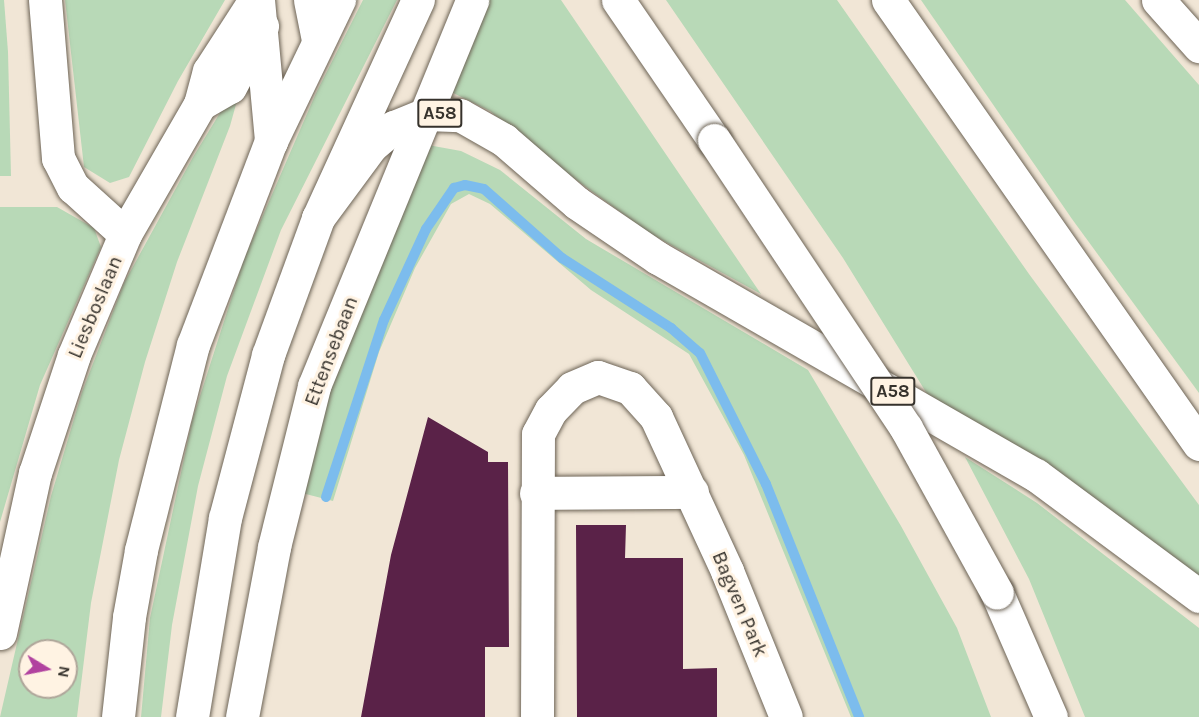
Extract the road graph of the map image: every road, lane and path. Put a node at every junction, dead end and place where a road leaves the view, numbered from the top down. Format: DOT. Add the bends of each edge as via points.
graph roads {
  1 [pos="45,0"];
  2 [pos="279,0"];
  3 [pos="310,0"];
  4 [pos="339,0"];
  5 [pos="418,0"];
  6 [pos="472,0"];
  7 [pos="618,0"];
  8 [pos="888,0"];
  9 [pos="1158,0"];
  10 [pos="258,9"];
  11 [pos="318,40"];
  12 [pos="1199,46"];
  13 [pos="426,114"];
  14 [pos="271,141"];
  15 [pos="318,218"];
  16 [pos="125,234"];
  17 [pos="1199,444"];
  18 [pos="692,492"];
  19 [pos="536,493"];
  20 [pos="1199,596"];
  21 [pos="0,633"];
  22 [pos="118,717"];
  23 [pos="192,717"];
  24 [pos="242,717"];
  25 [pos="537,717"];
  26 [pos="786,717"];
  27 [pos="1051,717"];
  1 -- 16 [label="main road, Liesboslaan" via="58,158 73,187"];
  2 -- 10 [label="main road"];
  3 -- 11 [label="main road"];
  4 -- 11 [label="main road"];
  5 -- 15 [label="main road"];
  6 -- 13 [label="main road, Ettensebaan"];
  7 -- 27 [label="main road, A58, bridge" via="906,428 997,593"];
  8 -- 17 [label="main road"];
  9 -- 12 [label="main road"];
  10 -- 14 [label="main road"];
  10 -- 16 [label="main road" via="209,71 200,104"];
  11 -- 14 [label="main road"];
  13 -- 15 [label="main road, A58" via="394,127 370,146"];
  13 -- 20 [label="main road, A58" via="460,115 478,123 623,236 1036,475"];
  13 -- 24 [label="main road, Ettensebaan" via="314,386 276,536"];
  14 -- 22 [label="main road" via="208,299 177,399 129,617"];
  15 -- 23 [label="main road" via="268,355 238,464 212,582"];
  16 -- 21 [label="main road, Liesboslaan" via="74,355 35,473"];
  18 -- 19 [label="main road"];
  18 -- 19 [label="main road, Bagven Park" via="648,406 630,388 598,377 572,388 541,426"];
  18 -- 26 [label="main road, Bagven Park"];
  19 -- 25 [label="main road, Bagven Park"];
}
